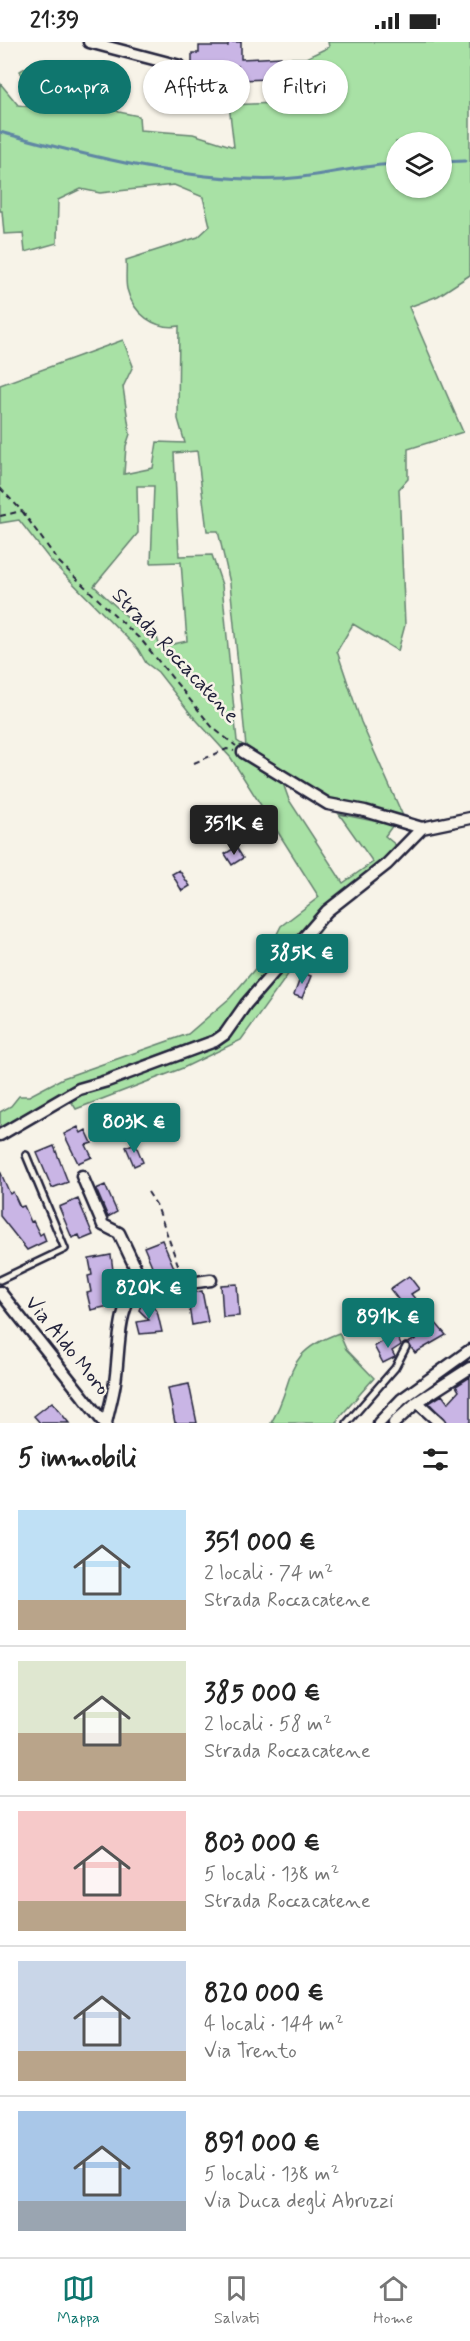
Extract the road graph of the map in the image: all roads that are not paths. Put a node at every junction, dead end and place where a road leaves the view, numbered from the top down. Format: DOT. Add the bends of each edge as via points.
graph roads {
  1 [pos="89,42"];
  2 [pos="157,60"];
  3 [pos="243,752"];
  4 [pos="470,818"];
  5 [pos="422,828"];
  6 [pos="0,1134"];
  7 [pos="26,1155"];
  8 [pos="82,1176"];
  9 [pos="0,1280"];
  10 [pos="211,1280"];
  11 [pos="145,1288"];
  12 [pos="0,1292"];
  13 [pos="406,1347"];
  14 [pos="470,1350"];
  15 [pos="470,1368"];
  16 [pos="417,1402"];
  17 [pos="105,1423"];
  18 [pos="347,1423"];
  19 [pos="379,1423"];
  20 [pos="394,1423"];
  21 [pos="440,1423"];
  1 -- 2 [label="street"];
  3 -- 5 [label="street, Strada Roccacatene" via="328,804"];
  4 -- 5 [label="street, Strada Roccacatene"];
  5 -- 6 [label="street" via="387,864 327,911 225,1034 215,1041 79,1089"];
  7 -- 9 [label="lane" via="65,1249"];
  8 -- 11 [label="street" via="103,1225 119,1233"];
  10 -- 11 [label="street"];
  11 -- 17 [label="street" via="134,1293 127,1307"];
  12 -- 17 [label="street, Via Aldo Moro"];
  13 -- 18 [label="lane" via="396,1368"];
  14 -- 19 [label="street" via="402,1399"];
  15 -- 16 [label="street"];
  16 -- 20 [label="street"];
  16 -- 21 [label="street"];
}
